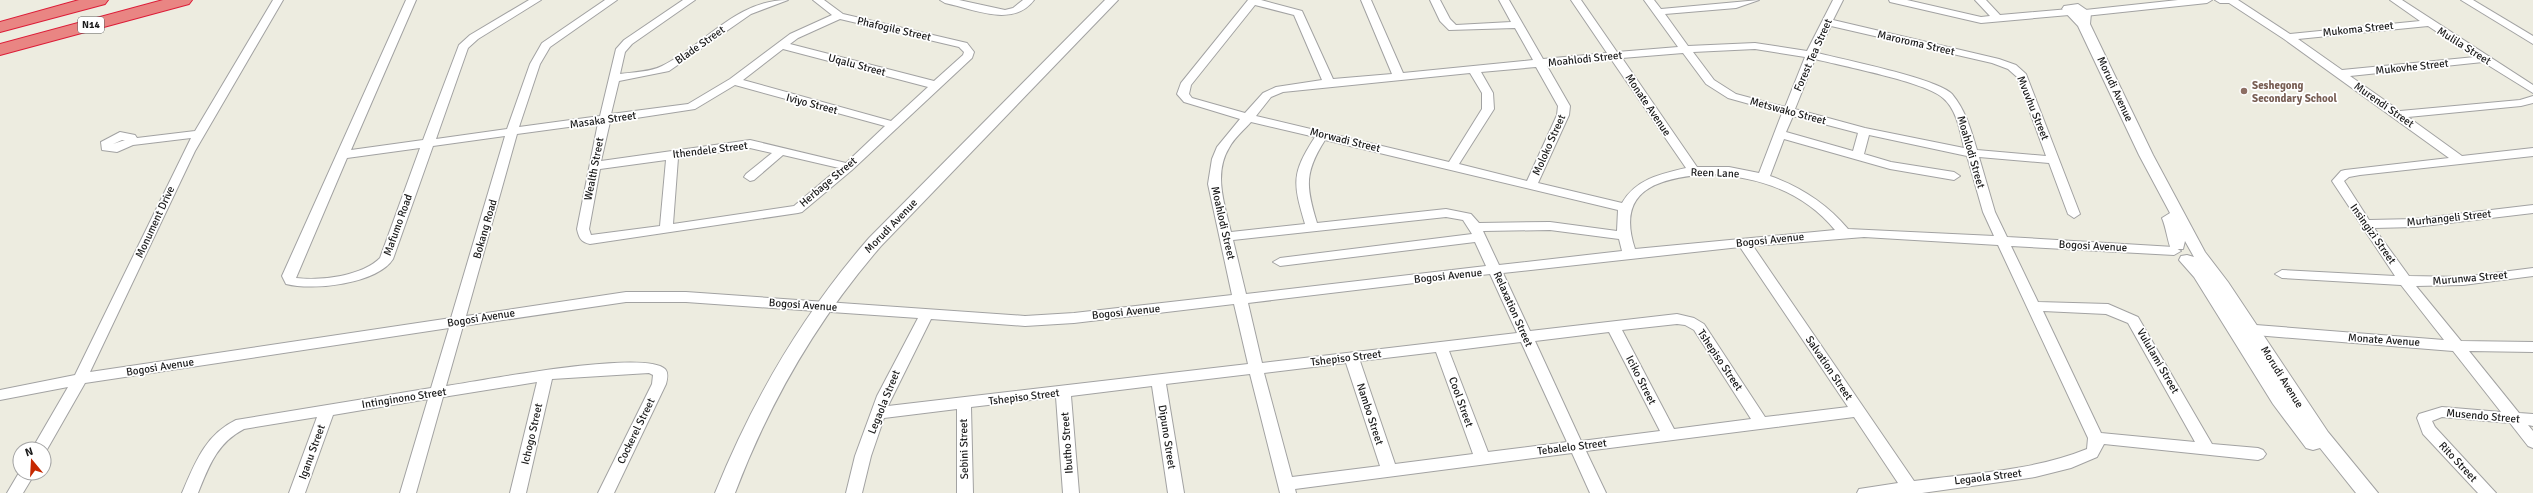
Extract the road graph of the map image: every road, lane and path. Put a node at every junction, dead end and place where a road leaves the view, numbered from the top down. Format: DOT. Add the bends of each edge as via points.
graph roads {
  1 [pos="99,0"];
  2 [pos="183,0"];
  3 [pos="278,0"];
  4 [pos="411,0"];
  5 [pos="536,0"];
  6 [pos="690,0"];
  7 [pos="783,0"];
  8 [pos="818,0"];
  9 [pos="945,0"];
  10 [pos="1029,0"];
  11 [pos="1112,0"];
  12 [pos="1253,0"];
  13 [pos="1366,0"];
  14 [pos="1435,0"];
  15 [pos="1504,0"];
  16 [pos="1576,0"];
  17 [pos="1649,0"];
  18 [pos="1754,0"];
  19 [pos="1838,0"];
  20 [pos="1894,0"];
  21 [pos="1980,0"];
  22 [pos="2207,0"];
  23 [pos="2220,0"];
  24 [pos="2235,0"];
  25 [pos="2395,0"];
  26 [pos="2466,0"];
  27 [pos="608,1"];
  28 [pos="2076,10"];
  29 [pos="1658,12"];
  30 [pos="839,16"];
  31 [pos="1994,19"];
  32 [pos="1828,22"];
  33 [pos="2427,23"];
  34 [pos="1517,25"];
  35 [pos="0,27"];
  36 [pos="2288,37"];
  37 [pos="2533,41"];
  38 [pos="780,45"];
  39 [pos="1686,49"];
  40 [pos="0,50"];
  41 [pos="1811,55"];
  42 [pos="968,56"];
  43 [pos="1614,56"];
  44 [pos="2485,59"];
  45 [pos="1542,64"];
  46 [pos="2004,64"];
  47 [pos="1474,70"];
  48 [pos="2339,74"];
  49 [pos="1399,76"];
  50 [pos="613,79"];
  51 [pos="734,82"];
  52 [pos="1329,83"];
  53 [pos="935,85"];
  54 [pos="2533,90"];
  55 [pos="2533,99"];
  56 [pos="1789,112"];
  57 [pos="2398,115"];
  58 [pos="1246,117"];
  59 [pos="604,120"];
  60 [pos="891,124"];
  61 [pos="1864,131"];
  62 [pos="512,132"];
  63 [pos="198,134"];
  64 [pos="1322,134"];
  65 [pos="1780,134"];
  66 [pos="130,142"];
  67 [pos="426,143"];
  68 [pos="782,150"];
  69 [pos="1971,152"];
  70 [pos="2533,152"];
  71 [pos="672,154"];
  72 [pos="342,155"];
  73 [pos="2146,155"];
  74 [pos="1857,156"];
  75 [pos="2052,160"];
  76 [pos="2460,160"];
  77 [pos="594,166"];
  78 [pos="1452,166"];
  79 [pos="848,167"];
  80 [pos="1693,170"];
  81 [pos="1954,176"];
  82 [pos="750,177"];
  83 [pos="1763,177"];
  84 [pos="1531,186"];
  85 [pos="1625,208"];
  86 [pos="2533,209"];
  87 [pos="2074,214"];
  88 [pos="2365,224"];
  89 [pos="1312,228"];
  90 [pos="666,230"];
  91 [pos="1477,232"];
  92 [pos="1845,234"];
  93 [pos="1624,236"];
  94 [pos="1226,237"];
  95 [pos="603,240"];
  96 [pos="2002,240"];
  97 [pos="1744,243"];
  98 [pos="2187,252"];
  99 [pos="1630,254"];
  100 [pos="1280,262"];
  101 [pos="1496,270"];
  102 [pos="2533,272"];
  103 [pos="2282,274"];
  104 [pos="2406,282"];
  105 [pos="1240,299"];
  106 [pos="2035,306"];
  107 [pos="821,307"];
  108 [pos="926,315"];
  109 [pos="458,322"];
  110 [pos="1613,326"];
  111 [pos="2244,329"];
  112 [pos="1526,337"];
  113 [pos="2457,346"];
  114 [pos="1441,347"];
  115 [pos="2533,347"];
  116 [pos="1352,358"];
  117 [pos="1256,369"];
  118 [pos="657,370"];
  119 [pos="546,374"];
  120 [pos="80,379"];
  121 [pos="1158,380"];
  122 [pos="437,392"];
  123 [pos="1063,392"];
  124 [pos="0,395"];
  125 [pos="964,404"];
  126 [pos="328,410"];
  127 [pos="1858,411"];
  128 [pos="878,413"];
  129 [pos="2516,419"];
  130 [pos="2533,420"];
  131 [pos="1761,423"];
  132 [pos="2428,430"];
  133 [pos="1668,434"];
  134 [pos="2096,438"];
  135 [pos="45,441"];
  136 [pos="2533,442"];
  137 [pos="1576,447"];
  138 [pos="2207,449"];
  139 [pos="2258,454"];
  140 [pos="1482,458"];
  141 [pos="1389,470"];
  142 [pos="22,481"];
  143 [pos="1287,489"];
  144 [pos="1912,490"];
  145 [pos="15,493"];
  146 [pos="190,493"];
  147 [pos="297,493"];
  148 [pos="408,493"];
  149 [pos="518,493"];
  150 [pos="606,493"];
  151 [pos="725,493"];
  152 [pos="854,493"];
  153 [pos="965,493"];
  154 [pos="1071,493"];
  155 [pos="1176,493"];
  156 [pos="1598,493"];
  157 [pos="1865,493"];
  158 [pos="2356,493"];
  159 [pos="2368,493"];
  160 [pos="2488,493"];
  1 -- 35 [label="highway, N14"];
  2 -- 40 [label="highway, N14"];
  3 -- 63 [label="street, Monument Drive"];
  4 -- 72 [label="street, Mafumo Road"];
  5 -- 67 [label="street, Mafumo Road" via="474,37 464,47"];
  6 -- 50 [label="street, Wealth Street" via="624,44"];
  7 -- 50 [label="street, Blade Street" via="747,12 665,69"];
  8 -- 30 [label="street, Phafogile Street"];
  9 -- 10 [label="street" via="999,12 1011,12 1021,8"];
  11 -- 107 [label="street, Morudi Avenue" via="875,242"];
  12 -- 52 [label="street" via="1298,13"];
  12 -- 58 [label="street, Morwadi Street" via="1183,88 1185,98 1192,102"];
  13 -- 49 [label="street"];
  14 -- 34 [label="street" via="1445,21 1453,28"];
  15 -- 34 [label="street, Moloko Street"];
  16 -- 43 [label="street, Monate Avenue"];
  17 -- 29 [label="street, Metswako Street"];
  18 -- 29 [label="street" via="1736,5"];
  19 -- 32 [label="street, Forest Tea Street"];
  20 -- 31 [label="street"];
  21 -- 31 [label="street" via="1992,10"];
  22 -- 28 [label="street"];
  23 -- 24 [label="street"];
  24 -- 36 [label="street, Murendi Street"];
  25 -- 33 [label="street, Mulila Street"];
  26 -- 37 [label="street"];
  27 -- 62 [label="street, Bokang Road" via="546,45 535,64"];
  28 -- 31 [label="street"];
  28 -- 73 [label="street, Morudi Avenue"];
  29 -- 39 [label="street, Metswako Street"];
  30 -- 38 [label="street, Masaka Street"];
  30 -- 42 [label="street, Phafogile Street" via="963,46 968,50"];
  32 -- 41 [label="street, Forest Tea Street"];
  32 -- 46 [label="street, Maroroma Street"];
  33 -- 36 [label="street, Mukoma Street"];
  33 -- 44 [label="street, Mulila Street"];
  34 -- 45 [label="street, Moloko Street"];
  36 -- 48 [label="street, Murendi Street"];
  38 -- 51 [label="street, Masaka Street"];
  38 -- 53 [label="street, Uqalu Street"];
  39 -- 41 [label="street, Moahlodi Street" via="1755,46"];
  39 -- 43 [label="street, Moahlodi Street"];
  39 -- 56 [label="street, Metswako Street" via="1710,82 1722,92"];
  41 -- 56 [label="street, Forest Tea Street"];
  41 -- 69 [label="street, Moahlodi Street" via="1919,82 1940,90 1957,106"];
  42 -- 53 [label="street, Herbage Street"];
  43 -- 45 [label="street, Moahlodi Street"];
  43 -- 80 [label="street, Monate Avenue"];
  44 -- 48 [label="street, Mukovhe Street"];
  44 -- 54 [label="street, Mulila Street"];
  45 -- 47 [label="street, Moahlodi Street"];
  45 -- 84 [label="street, Moloko Street" via="1562,98 1565,111"];
  46 -- 75 [label="street, Mvuvhu Street" via="2022,76"];
  47 -- 49 [label="street, Moahlodi Street"];
  47 -- 78 [label="street" via="1488,93 1488,109"];
  48 -- 57 [label="street, Murendi Street"];
  49 -- 52 [label="street, Moahlodi Street"];
  50 -- 59 [label="street, Wealth Street"];
  51 -- 59 [label="street, Masaka Street" via="691,107"];
  51 -- 60 [label="street, Iviyo Street"];
  52 -- 58 [label="street, Moahlodi Street" via="1273,92 1261,100"];
  53 -- 60 [label="street, Herbage Street"];
  55 -- 57 [label="street" via="2521,103"];
  56 -- 61 [label="street, Metswako Street"];
  56 -- 65 [label="street, Forest Tea Street"];
  57 -- 76 [label="street, Murendi Street"];
  58 -- 64 [label="street, Morwadi Street"];
  58 -- 94 [label="street, Moahlodi Street" via="1223,147 1215,172 1215,193"];
  59 -- 62 [label="street, Masaka Street"];
  59 -- 77 [label="street, Wealth Street"];
  60 -- 79 [label="street, Herbage Street"];
  61 -- 69 [label="street, Metswako Street"];
  61 -- 74 [label="street"];
  62 -- 67 [label="street, Masaka Street"];
  62 -- 109 [label="street, Bokang Road"];
  63 -- 66 [label="street"];
  63 -- 120 [label="street, Monument Drive"];
  64 -- 78 [label="street, Morwadi Street"];
  64 -- 89 [label="street" via="1303,164 1301,174 1302,192"];
  65 -- 74 [label="street"];
  65 -- 83 [label="street, Forest Tea Street"];
  67 -- 72 [label="street, Masaka Street"];
  67 -- 72 [label="street, Mafumo Road" via="383,263 364,273 295,282 289,276"];
  68 -- 71 [label="street, Ithendele Street" via="750,144"];
  68 -- 79 [label="street, Ithendele Street"];
  68 -- 82 [label="street"];
  69 -- 75 [label="street"];
  69 -- 96 [label="street, Moahlodi Street" via="1982,190"];
  70 -- 76 [label="street, Insingizi Street"];
  71 -- 77 [label="street, Ithendele Street"];
  71 -- 90 [label="street"];
  73 -- 98 [label="street, Morudi Avenue"];
  73 -- 98 [label="street, Morudi Avenue" via="2160,198"];
  74 -- 81 [label="street" via="1890,165"];
  75 -- 87 [label="street, Mvuvhu Street"];
  76 -- 88 [label="street, Insingizi Street" via="2360,171 2340,178 2340,187"];
  77 -- 95 [label="street, Wealth Street" via="583,232 590,240"];
  78 -- 84 [label="street, Morwadi Street"];
  79 -- 90 [label="street, Herbage Street" via="798,209"];
  80 -- 83 [label="street, Reen Lane" via="1716,170"];
  80 -- 85 [label="street, Reen Lane" via="1673,174 1645,186 1635,194"];
  83 -- 92 [label="street, Reen Lane" via="1819,205"];
  84 -- 85 [label="street, Morwadi Street"];
  85 -- 93 [label="street" via="1622,226"];
  86 -- 88 [label="street, Murhangeli Street" via="2415,223"];
  88 -- 104 [label="street, Insingizi Street"];
  89 -- 91 [label="street, Relaxation Street" via="1454,213 1467,217"];
  89 -- 94 [label="street, Relaxation Street"];
  90 -- 95 [label="street, Herbage Street"];
  91 -- 93 [label="street" via="1550,226"];
  91 -- 100 [label="street"];
  91 -- 101 [label="street, Relaxation Street"];
  92 -- 96 [label="street, Bogosi Avenue"];
  92 -- 97 [label="street, Bogosi Avenue"];
  93 -- 99 [label="street"];
  94 -- 105 [label="street, Moahlodi Street"];
  96 -- 98 [label="street, Bogosi Avenue"];
  96 -- 106 [label="street, Moahlodi Street"];
  97 -- 99 [label="street, Bogosi Avenue"];
  97 -- 127 [label="street, Salvation Street"];
  98 -- 111 [label="street, Morudi Avenue" via="2200,273"];
  99 -- 101 [label="street, Bogosi Avenue"];
  101 -- 105 [label="street, Bogosi Avenue"];
  101 -- 112 [label="street, Relaxation Street"];
  102 -- 104 [label="street, Murunwa Street" via="2463,281"];
  103 -- 104 [label="street, Murunwa Street"];
  104 -- 113 [label="street, Insingizi Street"];
  105 -- 108 [label="street, Bogosi Avenue" via="1049,320"];
  105 -- 117 [label="street, Moahlodi Street"];
  106 -- 134 [label="street, Moahlodi Street"];
  106 -- 138 [label="street, Vululami Street" via="2108,309 2134,320"];
  107 -- 108 [label="street, Bogosi Avenue"];
  107 -- 109 [label="street, Bogosi Avenue" via="647,296 582,302"];
  107 -- 151 [label="street, Morudi Avenue" via="750,430"];
  108 -- 128 [label="street, Legaola Street" via="892,378"];
  109 -- 120 [label="street, Bogosi Avenue"];
  109 -- 122 [label="street, Bokang Road"];
  110 -- 112 [label="street, Tshepiso Street"];
  110 -- 131 [label="street, Tshepiso Street" via="1677,319 1695,324 1703,332"];
  110 -- 133 [label="street, Iciko Street"];
  111 -- 113 [label="street, Monate Avenue"];
  111 -- 158 [label="street, Morudi Avenue" via="2279,399"];
  111 -- 159 [label="street, Morudi Avenue" via="2321,438"];
  112 -- 114 [label="street, Tshepiso Street"];
  112 -- 137 [label="street, Relaxation Street"];
  113 -- 115 [label="street, Monate Avenue"];
  113 -- 129 [label="street, Insingizi Street"];
  114 -- 116 [label="street, Tshepiso Street"];
  114 -- 140 [label="street, Cool Street"];
  116 -- 117 [label="street, Tshepiso Street"];
  116 -- 141 [label="street, Nambo Street"];
  117 -- 121 [label="street, Tshepiso Street"];
  117 -- 143 [label="street, Moahlodi Street"];
  118 -- 119 [label="street, Intinginono Street" via="644,367"];
  118 -- 150 [label="street, Cockerel Street" via="660,373 659,384"];
  119 -- 122 [label="street, Intinginono Street"];
  119 -- 149 [label="street, Ichogo Street"];
  120 -- 124 [label="street, Bogosi Avenue"];
  120 -- 135 [label="street, Monument Drive"];
  121 -- 123 [label="street, Tshepiso Street"];
  121 -- 155 [label="street, Dipuno Street"];
  122 -- 126 [label="street, Intinginono Street"];
  122 -- 148 [label="street, Bokang Road"];
  123 -- 125 [label="street, Tshepiso Street"];
  123 -- 154 [label="street, Ibutho Street"];
  125 -- 128 [label="street, Tshepiso Street"];
  125 -- 153 [label="street, Sebini Street"];
  126 -- 146 [label="street, Intinginono Street" via="252,421 224,432 212,444"];
  126 -- 147 [label="street, Iganu Street"];
  127 -- 131 [label="street, Tebalelo Street"];
  127 -- 144 [label="street, Salvation Street"];
  128 -- 152 [label="street, Legaola Street" via="863,456"];
  129 -- 130 [label="street, Musendo Street"];
  129 -- 132 [label="street, Musendo Street" via="2442,412 2424,418"];
  129 -- 136 [label="street, Insingizi Street"];
  131 -- 133 [label="street, Tebalelo Street"];
  132 -- 160 [label="street, Rito Street"];
  133 -- 137 [label="street, Tebalelo Street"];
  134 -- 138 [label="street"];
  134 -- 144 [label="street, Legaola Street" via="2096,446 2092,453 2066,464"];
  137 -- 140 [label="street, Tebalelo Street"];
  137 -- 156 [label="street, Relaxation Street"];
  138 -- 139 [label="street"];
  140 -- 141 [label="street, Tebalelo Street"];
  141 -- 143 [label="street, Tebalelo Street"];
  142 -- 145 [label="street"];
  144 -- 157 [label="street, Legaola Street"];
}
